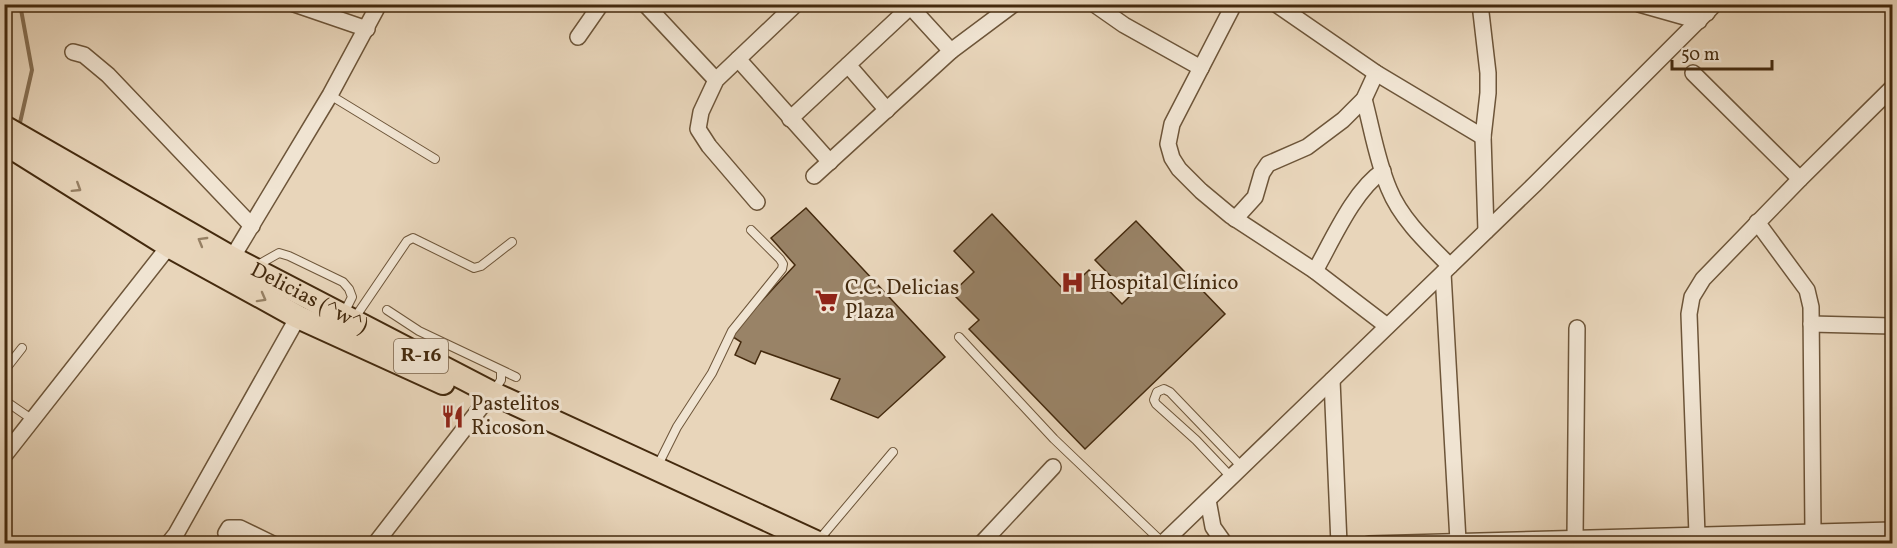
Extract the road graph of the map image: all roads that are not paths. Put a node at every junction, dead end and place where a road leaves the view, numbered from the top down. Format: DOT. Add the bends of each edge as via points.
graph roads {
  1 [pos="294,4"];
  2 [pos="379,4"];
  3 [pos="601,4"];
  4 [pos="645,4"];
  5 [pos="796,4"];
  6 [pos="1014,4"];
  7 [pos="1094,4"];
  8 [pos="1234,4"];
  9 [pos="1276,4"];
  10 [pos="1480,4"];
  11 [pos="1639,4"];
  12 [pos="1689,4"];
  13 [pos="909,6"];
  14 [pos="1707,13"];
  15 [pos="367,29"];
  16 [pos="578,37"];
  17 [pos="951,51"];
  18 [pos="73,52"];
  19 [pos="738,59"];
  20 [pos="848,65"];
  21 [pos="1201,68"];
  22 [pos="1376,73"];
  23 [pos="1693,73"];
  24 [pos="716,80"];
  25 [pos="1893,88"];
  26 [pos="330,95"];
  27 [pos="1364,99"];
  28 [pos="887,110"];
  29 [pos="790,119"];
  30 [pos="5,132"];
  31 [pos="1483,137"];
  32 [pos="31,150"];
  33 [pos="435,159"];
  34 [pos="830,162"];
  35 [pos="1383,171"];
  36 [pos="814,176"];
  37 [pos="1800,179"];
  38 [pos="757,202"];
  39 [pos="1235,219"];
  40 [pos="1757,222"];
  41 [pos="252,226"];
  42 [pos="751,230"];
  43 [pos="1486,231"];
  44 [pos="512,242"];
  45 [pos="169,246"];
  46 [pos="232,258"];
  47 [pos="1446,270"];
  48 [pos="1315,271"];
  49 [pos="387,310"];
  50 [pos="298,317"];
  51 [pos="348,318"];
  52 [pos="1811,324"];
  53 [pos="1893,326"];
  54 [pos="1387,327"];
  55 [pos="1577,328"];
  56 [pos="959,337"];
  57 [pos="411,339"];
  58 [pos="22,348"];
  59 [pos="4,370"];
  60 [pos="501,371"];
  61 [pos="516,377"];
  62 [pos="1332,380"];
  63 [pos="489,398"];
  64 [pos="4,400"];
  65 [pos="33,420"];
  66 [pos="893,452"];
  67 [pos="4,456"];
  68 [pos="1053,467"];
  69 [pos="656,469"];
  70 [pos="1236,472"];
  71 [pos="1208,500"];
  72 [pos="1893,530"];
  73 [pos="1813,532"];
  74 [pos="1696,535"];
  75 [pos="1575,538"];
  76 [pos="1844,538"];
  77 [pos="1725,539"];
  78 [pos="1606,540"];
  79 [pos="1458,541"];
  80 [pos="1485,542"];
  81 [pos="168,543"];
  82 [pos="236,543"];
  83 [pos="273,543"];
  84 [pos="375,543"];
  85 [pos="787,543"];
  86 [pos="819,543"];
  87 [pos="981,543"];
  88 [pos="1162,543"];
  89 [pos="1225,543"];
  90 [pos="1339,543"];
  91 [pos="1369,543"];
  1 -- 15 [label="street"];
  2 -- 15 [label="street"];
  3 -- 16 [label="street"];
  4 -- 24 [label="street"];
  5 -- 19 [label="street"];
  6 -- 17 [label="street"];
  7 -- 21 [label="street"];
  8 -- 21 [label="street"];
  9 -- 22 [label="street"];
  10 -- 31 [label="street" via="1488,73"];
  11 -- 14 [label="street"];
  12 -- 14 [label="street"];
  13 -- 17 [label="street"];
  13 -- 20 [label="street"];
  14 -- 43 [label="street"];
  15 -- 26 [label="street"];
  17 -- 28 [label="street"];
  18 -- 41 [label="street" via="84,55 108,75"];
  19 -- 24 [label="street"];
  19 -- 29 [label="street"];
  20 -- 28 [label="street"];
  20 -- 29 [label="street"];
  21 -- 39 [label="street" via="1172,124 1168,144 1179,169"];
  22 -- 27 [label="street"];
  22 -- 31 [label="street"];
  23 -- 37 [label="street"];
  24 -- 38 [label="street" via="701,112 698,129"];
  25 -- 37 [label="street"];
  26 -- 33 [label="lane"];
  26 -- 41 [label="street"];
  27 -- 35 [label="street"];
  27 -- 39 [label="street" via="1324,137 1268,164 1254,197"];
  28 -- 34 [label="street"];
  29 -- 34 [label="street"];
  30 -- 32 [label="main road, R-16"];
  31 -- 43 [label="street"];
  32 -- 45 [label="main road, Delicias (^w^) / R-16, one-way"];
  46 -- 32 [label="main road, Delicias (^w^) / R-16, one-way"];
  34 -- 36 [label="street"];
  35 -- 47 [label="street" via="1398,207"];
  35 -- 48 [label="street" via="1360,193"];
  37 -- 40 [label="street"];
  39 -- 48 [label="street"];
  40 -- 52 [label="street" via="1807,290"];
  40 -- 74 [label="street" via="1703,279 1690,304"];
  41 -- 46 [label="street"];
  42 -- 69 [label="lane" via="780,259 782,269 732,331"];
  43 -- 47 [label="street"];
  44 -- 51 [label="lane" via="474,268 414,238 407,241"];
  45 -- 50 [label="main road, Delicias (^w^) / R-16, one-way"];
  45 -- 65 [label="street"];
  46 -- 51 [label="main road, Delicias (^w^) / R-16"];
  47 -- 54 [label="street"];
  47 -- 79 [label="street"];
  48 -- 54 [label="street"];
  49 -- 57 [label="lane"];
  50 -- 63 [label="main road, Delicias (^w^) / R-16"];
  50 -- 81 [label="street"];
  51 -- 57 [label="main road, Delicias (^w^) / R-16"];
  52 -- 53 [label="street"];
  52 -- 73 [label="street"];
  54 -- 62 [label="street"];
  55 -- 75 [label="street"];
  56 -- 88 [label="lane" via="1053,440"];
  57 -- 60 [label="lane"];
  57 -- 63 [label="main road, Delicias (^w^) / R-16"];
  58 -- 59 [label="lane"];
  60 -- 61 [label="lane"];
  60 -- 63 [label="lane" via="501,380"];
  62 -- 70 [label="street"];
  62 -- 90 [label="street"];
  63 -- 69 [label="main road, Delicias (^w^) / R-16"];
  63 -- 84 [label="street"];
  63 -- 85 [label="main road, Delicias (^w^) / R-16"];
  64 -- 65 [label="lane"];
  65 -- 67 [label="street"];
  66 -- 86 [label="lane"];
  68 -- 87 [label="street"];
  69 -- 86 [label="main road, Delicias (^w^) / R-16"];
  70 -- 70 [label="lane" via="1156,404 1157,392 1170,392"];
  70 -- 71 [label="street"];
  71 -- 88 [label="street"];
  71 -- 89 [label="street" via="1213,527"];
  72 -- 76 [label="street"];
  73 -- 76 [label="street"];
  73 -- 77 [label="street"];
  74 -- 77 [label="street"];
  74 -- 78 [label="street"];
  75 -- 78 [label="street"];
  75 -- 80 [label="street"];
  79 -- 80 [label="street"];
  79 -- 91 [label="street"];
  82 -- 83 [label="street" via="226,533 229,528 240,528"];
}
